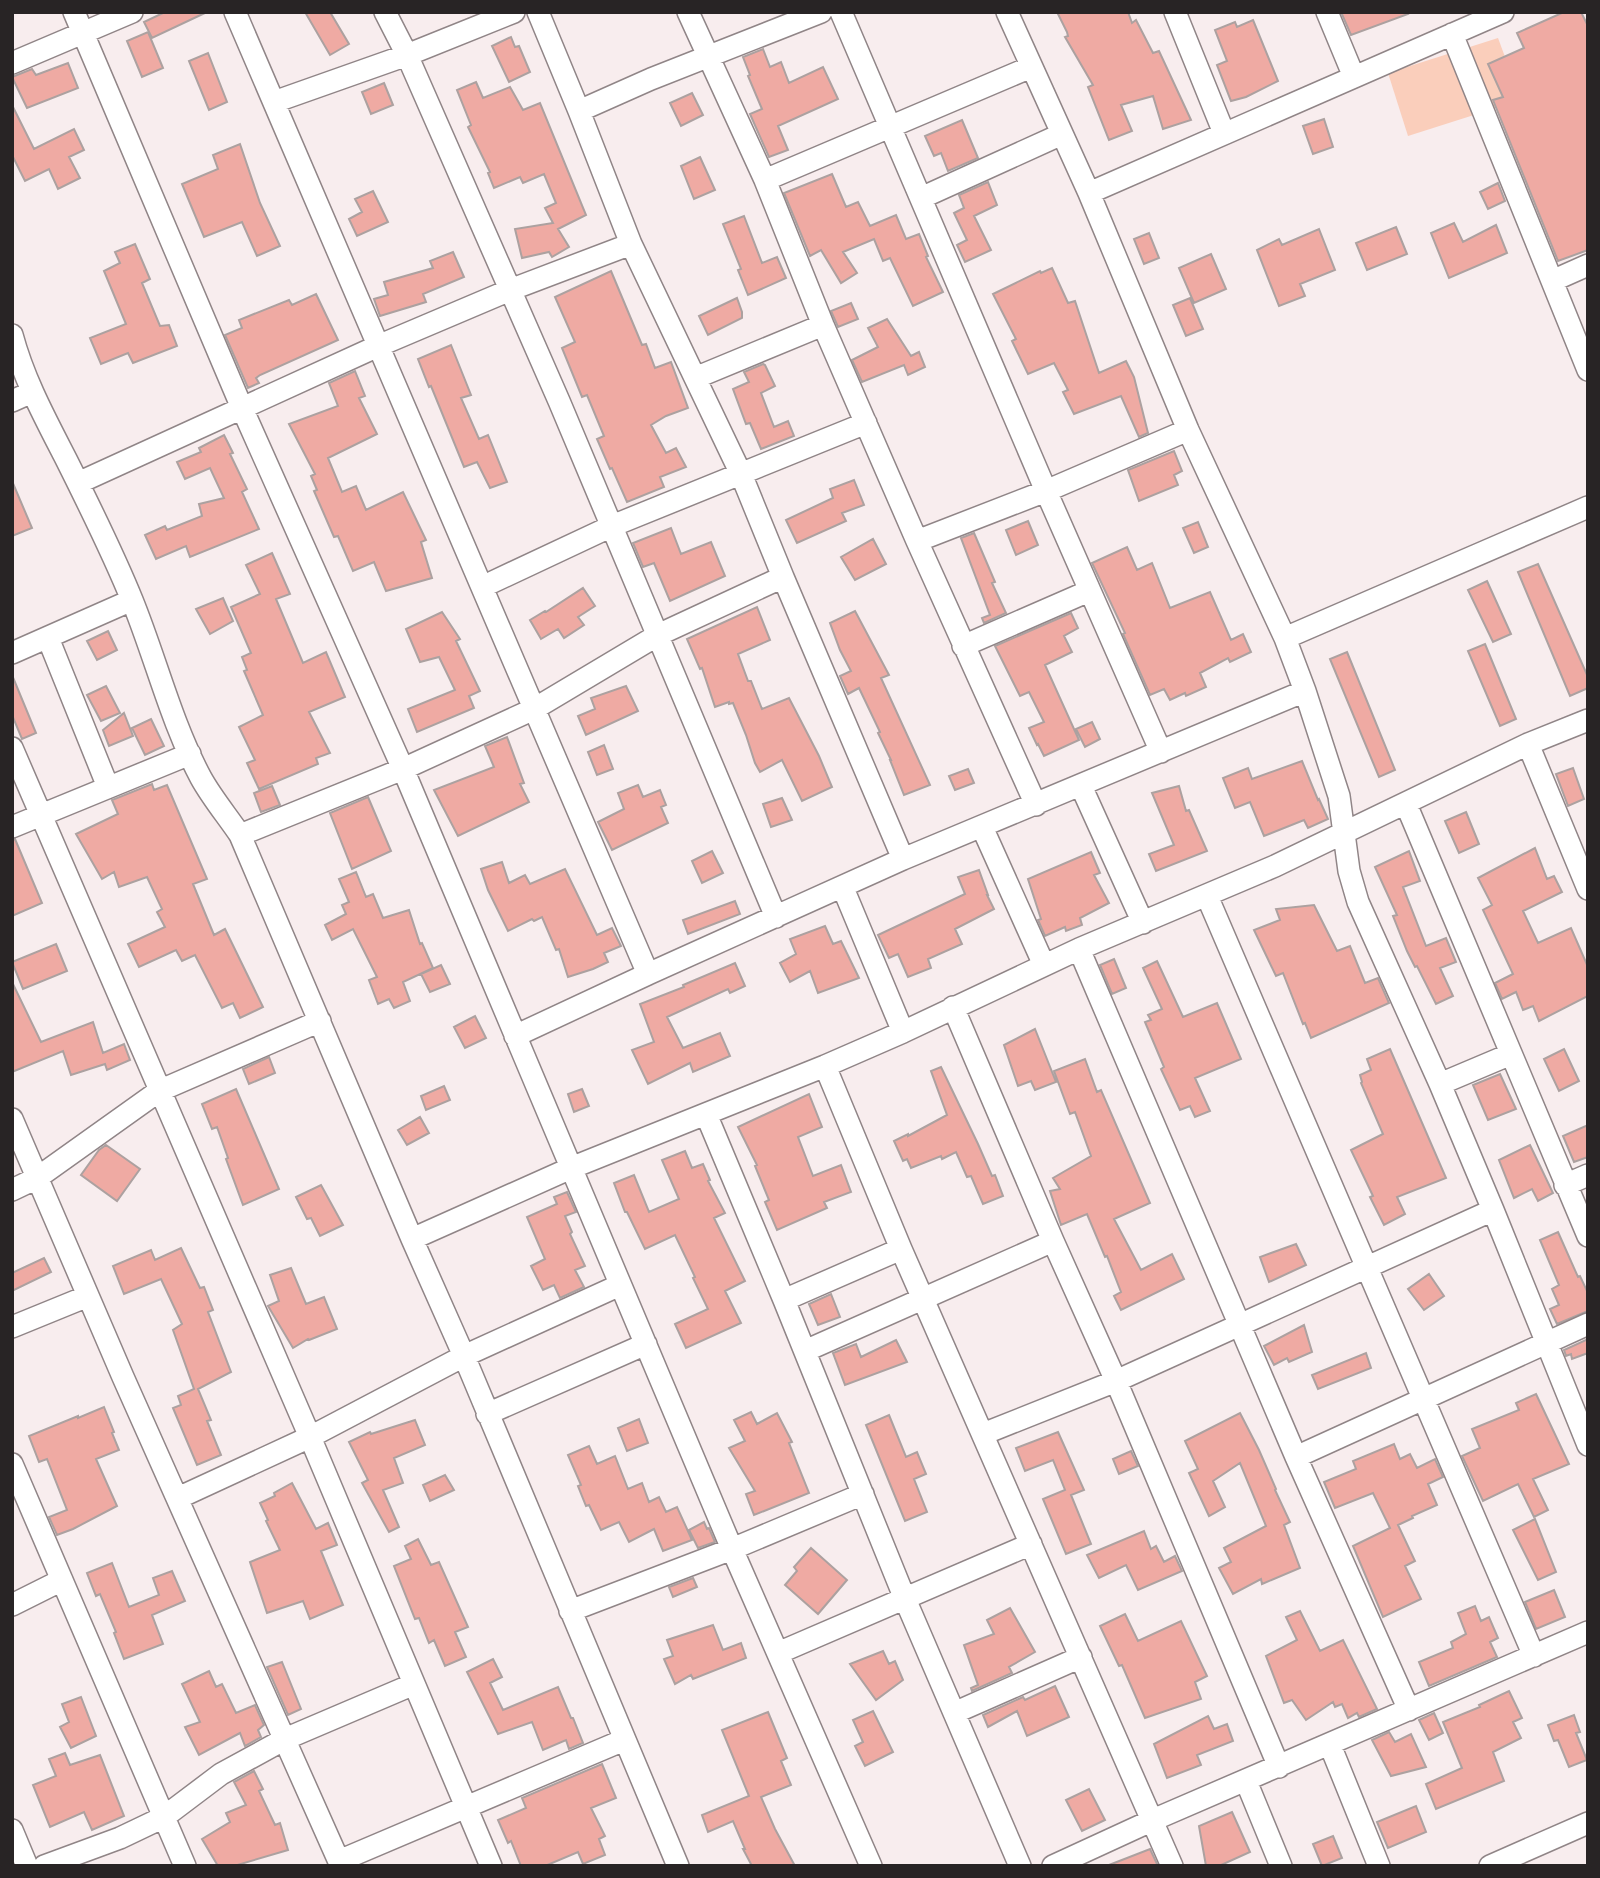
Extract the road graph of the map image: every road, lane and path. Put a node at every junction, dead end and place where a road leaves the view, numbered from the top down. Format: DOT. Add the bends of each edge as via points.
graph roads {
  1 [pos="74,12"];
  2 [pos="132,12"];
  3 [pos="235,12"];
  4 [pos="385,12"];
  5 [pos="514,12"];
  6 [pos="538,12"];
  7 [pos="688,12"];
  8 [pos="821,12"];
  9 [pos="841,12"];
  10 [pos="1007,12"];
  11 [pos="1175,12"];
  12 [pos="1327,12"];
  13 [pos="1490,15"];
  14 [pos="83,32"];
  15 [pos="1452,34"];
  16 [pos="407,55"];
  17 [pos="709,57"];
  18 [pos="12,63"];
  19 [pos="1031,67"];
  20 [pos="1354,77"];
  21 [pos="274,102"];
  22 [pos="579,111"];
  23 [pos="890,127"];
  24 [pos="1224,133"];
  25 [pos="1062,134"];
  26 [pos="765,180"];
  27 [pos="1089,193"];
  28 [pos="921,198"];
  29 [pos="631,244"];
  30 [pos="1588,265"];
  31 [pos="1552,281"];
  32 [pos="510,290"];
  33 [pos="823,325"];
  34 [pos="12,335"];
  35 [pos="378,346"];
  36 [pos="1588,370"];
  37 [pos="695,377"];
  38 [pos="32,392"];
  39 [pos="12,401"];
  40 [pos="243,408"];
  41 [pos="866,424"];
  42 [pos="1188,430"];
  43 [pos="741,474"];
  44 [pos="78,483"];
  45 [pos="1046,491"];
  46 [pos="1588,507"];
  47 [pos="611,526"];
  48 [pos="916,541"];
  49 [pos="783,577"];
  50 [pos="482,587"];
  51 [pos="1089,592"];
  52 [pos="132,600"];
  53 [pos="658,635"];
  54 [pos="48,638"];
  55 [pos="1285,638"];
  56 [pos="963,646"];
  57 [pos="12,653"];
  58 [pos="1305,691"];
  59 [pos="534,709"];
  60 [pos="1588,720"];
  61 [pos="1528,744"];
  62 [pos="12,748"];
  63 [pos="1161,752"];
  64 [pos="190,754"];
  65 [pos="403,769"];
  66 [pos="1082,786"];
  67 [pos="108,788"];
  68 [pos="1406,804"];
  69 [pos="1035,805"];
  70 [pos="42,816"];
  71 [pos="12,827"];
  72 [pos="982,827"];
  73 [pos="1345,832"];
  74 [pos="240,835"];
  75 [pos="903,859"];
  76 [pos="843,888"];
  77 [pos="1588,889"];
  78 [pos="1207,896"];
  79 [pos="776,917"];
  80 [pos="1143,923"];
  81 [pos="1079,949"];
  82 [pos="1044,965"];
  83 [pos="648,974"];
  84 [pos="953,1007"];
  85 [pos="320,1021"];
  86 [pos="902,1032"];
  87 [pos="515,1036"];
  88 [pos="1511,1054"];
  89 [pos="825,1066"];
  90 [pos="1440,1084"];
  91 [pos="159,1091"];
  92 [pos="706,1114"];
  93 [pos="12,1119"];
  94 [pos="571,1168"];
  95 [pos="1588,1175"];
  96 [pos="37,1178"];
  97 [pos="1565,1185"];
  98 [pos="12,1190"];
  99 [pos="1493,1210"];
  100 [pos="1588,1236"];
  101 [pos="412,1239"];
  102 [pos="1053,1241"];
  103 [pos="901,1249"];
  104 [pos="1367,1267"];
  105 [pos="620,1285"];
  106 [pos="88,1296"];
  107 [pos="923,1299"];
  108 [pos="784,1300"];
  109 [pos="1239,1325"];
  110 [pos="1588,1325"];
  111 [pos="12,1327"];
  112 [pos="1547,1342"];
  113 [pos="646,1345"];
  114 [pos="805,1351"];
  115 [pos="464,1356"];
  116 [pos="1116,1381"];
  117 [pos="1423,1398"];
  118 [pos="487,1414"];
  119 [pos="983,1434"];
  120 [pos="310,1437"];
  121 [pos="1588,1445"];
  122 [pos="1296,1457"];
  123 [pos="12,1464"];
  124 [pos="863,1494"];
  125 [pos="178,1498"];
  126 [pos="1031,1544"];
  127 [pos="732,1549"];
  128 [pos="62,1580"];
  129 [pos="905,1599"];
  130 [pos="12,1605"];
  131 [pos="570,1611"];
  132 [pos="1588,1632"];
  133 [pos="778,1653"];
  134 [pos="1534,1656"];
  135 [pos="1081,1657"];
  136 [pos="414,1684"];
  137 [pos="1409,1710"];
  138 [pos="954,1713"];
  139 [pos="285,1739"];
  140 [pos="624,1740"];
  141 [pos="1330,1745"];
  142 [pos="1279,1767"];
  143 [pos="1246,1781"];
  144 [pos="467,1806"];
  145 [pos="164,1817"];
  146 [pos="1153,1820"];
  147 [pos="1588,1823"];
  148 [pos="12,1829"];
  149 [pos="340,1863"];
  150 [pos="27,1866"];
  151 [pos="44,1866"];
  152 [pos="185,1866"];
  153 [pos="491,1866"];
  154 [pos="678,1866"];
  155 [pos="871,1866"];
  156 [pos="1020,1866"];
  157 [pos="1053,1866"];
  158 [pos="1172,1866"];
  159 [pos="1281,1866"];
  160 [pos="1379,1866"];
  161 [pos="1490,1866"];
  1 -- 14 [label="street"];
  2 -- 14 [label="street"];
  3 -- 21 [label="street"];
  4 -- 16 [label="street"];
  5 -- 16 [label="street"];
  6 -- 22 [label="street"];
  7 -- 17 [label="street"];
  8 -- 17 [label="street"];
  9 -- 23 [label="street"];
  10 -- 19 [label="street"];
  11 -- 24 [label="street"];
  12 -- 20 [label="street"];
  13 -- 15 [label="street"];
  14 -- 18 [label="street"];
  14 -- 40 [label="street"];
  15 -- 20 [label="street"];
  15 -- 31 [label="street"];
  16 -- 21 [label="street"];
  16 -- 32 [label="street"];
  17 -- 22 [label="street"];
  17 -- 26 [label="street"];
  19 -- 23 [label="street"];
  19 -- 25 [label="street"];
  20 -- 24 [label="street"];
  21 -- 35 [label="street"];
  22 -- 29 [label="street"];
  23 -- 26 [label="street"];
  23 -- 28 [label="street"];
  24 -- 27 [label="street"];
  25 -- 27 [label="street"];
  25 -- 28 [label="street"];
  26 -- 33 [label="street"];
  27 -- 42 [label="street"];
  28 -- 45 [label="street"];
  29 -- 32 [label="street"];
  29 -- 37 [label="street"];
  30 -- 31 [label="street"];
  31 -- 36 [label="street"];
  32 -- 35 [label="street"];
  32 -- 47 [label="street"];
  33 -- 37 [label="street"];
  33 -- 41 [label="street"];
  34 -- 38 [label="street"];
  35 -- 40 [label="street"];
  35 -- 50 [label="street"];
  37 -- 43 [label="street"];
  38 -- 39 [label="street"];
  38 -- 44 [label="street"];
  40 -- 44 [label="street"];
  40 -- 65 [label="street"];
  41 -- 43 [label="street"];
  41 -- 48 [label="street"];
  42 -- 45 [label="street"];
  42 -- 55 [label="street"];
  43 -- 47 [label="street"];
  43 -- 49 [label="street"];
  44 -- 52 [label="street"];
  45 -- 48 [label="street"];
  45 -- 51 [label="street"];
  46 -- 55 [label="street"];
  47 -- 50 [label="street"];
  47 -- 53 [label="street"];
  48 -- 56 [label="street"];
  49 -- 53 [label="street"];
  49 -- 75 [label="street"];
  50 -- 59 [label="street"];
  51 -- 56 [label="street"];
  51 -- 63 [label="street"];
  52 -- 54 [label="street"];
  52 -- 64 [label="street"];
  53 -- 59 [label="street"];
  53 -- 79 [label="street"];
  54 -- 57 [label="street"];
  54 -- 67 [label="street"];
  55 -- 58 [label="street"];
  56 -- 69 [label="street"];
  58 -- 63 [label="street"];
  58 -- 73 [label="street" via="1339,796"];
  59 -- 65 [label="street"];
  59 -- 83 [label="street"];
  60 -- 61 [label="street"];
  61 -- 68 [label="street"];
  61 -- 77 [label="street"];
  62 -- 70 [label="street"];
  63 -- 66 [label="street"];
  64 -- 67 [label="street"];
  64 -- 74 [label="street"];
  65 -- 74 [label="street"];
  65 -- 87 [label="street"];
  66 -- 69 [label="street"];
  66 -- 80 [label="street"];
  67 -- 70 [label="street"];
  68 -- 73 [label="street"];
  68 -- 88 [label="street"];
  69 -- 72 [label="street"];
  70 -- 71 [label="street"];
  70 -- 91 [label="street"];
  72 -- 75 [label="street"];
  72 -- 82 [label="street"];
  73 -- 78 [label="street"];
  73 -- 90 [label="street" via="1358,902"];
  74 -- 85 [label="street"];
  75 -- 76 [label="street"];
  76 -- 79 [label="street"];
  76 -- 86 [label="street"];
  78 -- 80 [label="street"];
  78 -- 104 [label="street"];
  79 -- 83 [label="street"];
  80 -- 81 [label="street"];
  81 -- 82 [label="street"];
  81 -- 109 [label="street"];
  82 -- 84 [label="street"];
  83 -- 87 [label="street"];
  84 -- 86 [label="street"];
  84 -- 102 [label="street"];
  85 -- 91 [label="street"];
  85 -- 101 [label="street"];
  86 -- 89 [label="street"];
  87 -- 94 [label="street"];
  88 -- 90 [label="street"];
  88 -- 97 [label="street"];
  89 -- 92 [label="street"];
  89 -- 103 [label="street"];
  90 -- 99 [label="street"];
  91 -- 96 [label="street"];
  91 -- 120 [label="street"];
  92 -- 94 [label="street"];
  92 -- 108 [label="street"];
  93 -- 96 [label="street"];
  94 -- 101 [label="street"];
  94 -- 105 [label="street"];
  95 -- 97 [label="street"];
  96 -- 98 [label="street"];
  96 -- 106 [label="street"];
  97 -- 100 [label="street"];
  99 -- 104 [label="street"];
  99 -- 112 [label="street"];
  101 -- 115 [label="street"];
  102 -- 107 [label="street"];
  102 -- 116 [label="street"];
  103 -- 107 [label="street"];
  103 -- 108 [label="street"];
  104 -- 109 [label="street"];
  104 -- 117 [label="street"];
  105 -- 113 [label="street"];
  105 -- 115 [label="street"];
  106 -- 111 [label="street"];
  106 -- 125 [label="street"];
  107 -- 114 [label="street"];
  107 -- 119 [label="street"];
  108 -- 114 [label="street"];
  109 -- 116 [label="street"];
  109 -- 122 [label="street"];
  110 -- 112 [label="street"];
  112 -- 117 [label="street"];
  112 -- 121 [label="street"];
  113 -- 118 [label="street"];
  113 -- 127 [label="street"];
  114 -- 124 [label="street"];
  115 -- 118 [label="street"];
  115 -- 120 [label="street"];
  116 -- 119 [label="street"];
  116 -- 142 [label="street"];
  117 -- 122 [label="street"];
  117 -- 134 [label="street"];
  118 -- 131 [label="street"];
  119 -- 126 [label="street"];
  120 -- 125 [label="street"];
  120 -- 136 [label="street"];
  122 -- 137 [label="street"];
  123 -- 128 [label="street"];
  124 -- 127 [label="street"];
  124 -- 129 [label="street"];
  125 -- 139 [label="street"];
  126 -- 129 [label="street"];
  126 -- 135 [label="street"];
  127 -- 131 [label="street"];
  127 -- 133 [label="street"];
  128 -- 130 [label="street"];
  128 -- 145 [label="street"];
  129 -- 133 [label="street"];
  129 -- 138 [label="street"];
  131 -- 140 [label="street"];
  132 -- 134 [label="street"];
  133 -- 155 [label="street"];
  134 -- 137 [label="street"];
  135 -- 138 [label="street"];
  135 -- 146 [label="street"];
  136 -- 139 [label="street"];
  136 -- 144 [label="street"];
  137 -- 141 [label="street"];
  138 -- 156 [label="street"];
  139 -- 145 [label="street" via="221,1774"];
  139 -- 149 [label="street"];
  140 -- 144 [label="street"];
  140 -- 154 [label="street"];
  141 -- 142 [label="street"];
  141 -- 160 [label="street"];
  142 -- 143 [label="street"];
  143 -- 146 [label="street"];
  143 -- 159 [label="street"];
  144 -- 149 [label="street"];
  144 -- 153 [label="street"];
  145 -- 151 [label="street"];
  145 -- 152 [label="street"];
  146 -- 157 [label="street"];
  146 -- 158 [label="street"];
  147 -- 161 [label="street"];
  148 -- 150 [label="street"];
}
